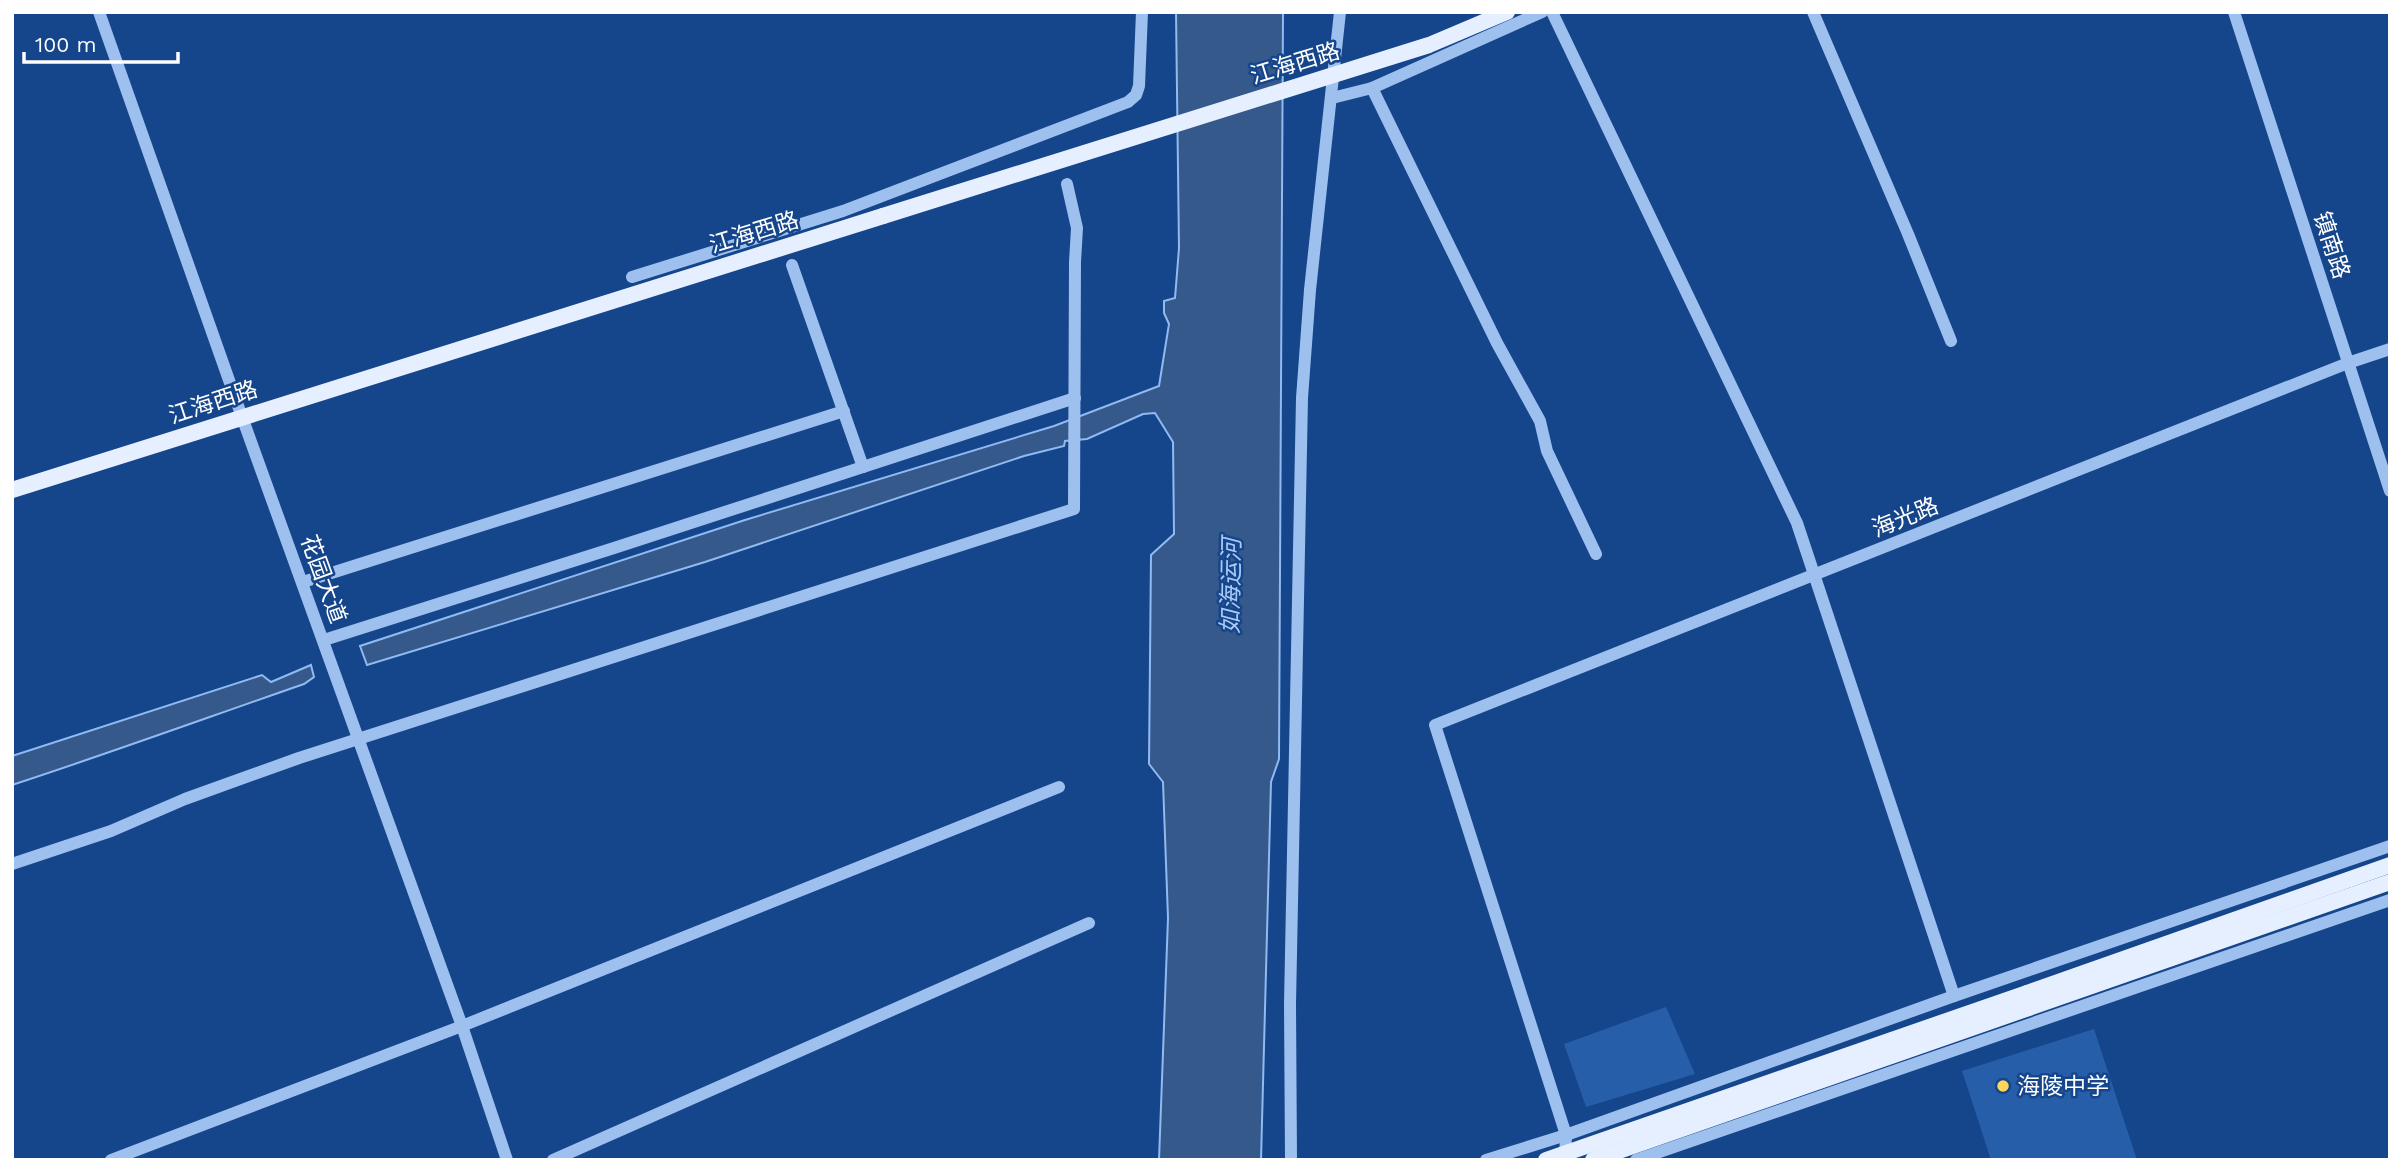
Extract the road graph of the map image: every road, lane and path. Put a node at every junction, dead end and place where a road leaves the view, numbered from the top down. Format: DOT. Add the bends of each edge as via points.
graph roads {
  1 [pos="99,12"];
  2 [pos="1142,12"];
  3 [pos="1339,12"];
  4 [pos="1507,12"];
  5 [pos="1542,12"];
  6 [pos="1552,12"];
  7 [pos="1814,12"];
  8 [pos="2234,12"];
  9 [pos="1372,88"];
  10 [pos="1332,98"];
  11 [pos="1067,184"];
  12 [pos="792,265"];
  13 [pos="632,277"];
  14 [pos="1951,341"];
  15 [pos="2390,349"];
  16 [pos="2348,363"];
  17 [pos="1074,398"];
  18 [pos="844,411"];
  19 [pos="242,417"];
  20 [pos="863,467"];
  21 [pos="12,490"];
  22 [pos="2390,491"];
  23 [pos="1596,554"];
  24 [pos="1816,575"];
  25 [pos="303,582"];
  26 [pos="324,639"];
  27 [pos="359,738"];
  28 [pos="1059,786"];
  29 [pos="2390,846"];
  30 [pos="12,864"];
  31 [pos="2390,865"];
  32 [pos="2390,882"];
  33 [pos="2390,900"];
  34 [pos="1089,923"];
  35 [pos="1954,996"];
  36 [pos="2030,1000"];
  37 [pos="462,1026"];
  38 [pos="1566,1135"];
  39 [pos="111,1160"];
  40 [pos="507,1160"];
  41 [pos="553,1160"];
  42 [pos="1291,1160"];
  43 [pos="1486,1160"];
  44 [pos="1546,1160"];
  45 [pos="1565,1160"];
  46 [pos="1593,1160"];
  47 [pos="1636,1160"];
  1 -- 19 [label="street, 花园大道"];
  2 -- 13 [label="street" via="1139,86 1128,102 843,211"];
  3 -- 10 [label="street"];
  4 -- 19 [label="main road, 江海西路, bridge" via="1429,45"];
  5 -- 9 [label="street"];
  6 -- 24 [label="street" via="1797,523"];
  7 -- 14 [label="street"];
  8 -- 16 [label="street, 镇南路"];
  9 -- 10 [label="street"];
  9 -- 23 [label="street" via="1540,421 1547,451"];
  10 -- 42 [label="street" via="1302,398"];
  11 -- 17 [label="street" via="1077,228"];
  12 -- 18 [label="street"];
  15 -- 16 [label="street, 海光路"];
  16 -- 22 [label="street, 镇南路"];
  16 -- 24 [label="street, 海光路"];
  17 -- 20 [label="street"];
  17 -- 27 [label="street" via="1074,509"];
  18 -- 20 [label="street"];
  18 -- 25 [label="street"];
  19 -- 21 [label="main road, 江海西路"];
  19 -- 25 [label="street, 花园大道"];
  20 -- 26 [label="street"];
  24 -- 35 [label="street"];
  24 -- 38 [label="street, 海光路" via="1435,725"];
  25 -- 26 [label="street, 花园大道"];
  26 -- 27 [label="street, 花园大道"];
  27 -- 30 [label="street"];
  27 -- 37 [label="street, 花园大道"];
  28 -- 37 [label="street"];
  29 -- 35 [label="street"];
  31 -- 36 [label="main road"];
  32 -- 36 [label="main road"];
  33 -- 47 [label="street"];
  34 -- 41 [label="street"];
  35 -- 38 [label="street"];
  36 -- 44 [label="main road, bridge"];
  36 -- 46 [label="main road"];
  37 -- 39 [label="street"];
  37 -- 40 [label="street, 花园大道"];
  38 -- 43 [label="street"];
  38 -- 45 [label="street"];
}
